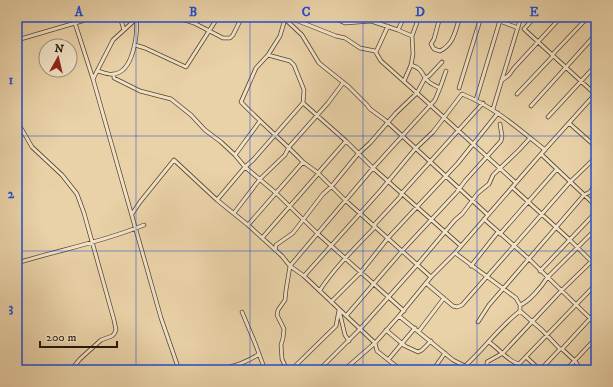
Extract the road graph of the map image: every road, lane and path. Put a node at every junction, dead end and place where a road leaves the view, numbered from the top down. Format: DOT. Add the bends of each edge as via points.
graph roads {
  1 [pos="73,17"];
  2 [pos="92,17"];
  3 [pos="120,17"];
  4 [pos="176,17"];
  5 [pos="199,17"];
  6 [pos="218,17"];
  7 [pos="242,17"];
  8 [pos="273,17"];
  9 [pos="322,17"];
  10 [pos="332,17"];
  11 [pos="404,17"];
  12 [pos="419,17"];
  13 [pos="440,17"];
  14 [pos="460,17"];
  15 [pos="481,17"];
  16 [pos="489,17"];
  17 [pos="501,17"];
  18 [pos="521,17"];
  19 [pos="535,17"];
  20 [pos="561,17"];
  21 [pos="588,17"];
  22 [pos="593,17"];
  23 [pos="137,18"];
  24 [pos="285,19"];
  25 [pos="293,20"];
  26 [pos="596,20"];
  27 [pos="500,22"];
  28 [pos="75,23"];
  29 [pos="194,23"];
  30 [pos="388,26"];
  31 [pos="518,28"];
  32 [pos="124,30"];
  33 [pos="210,30"];
  34 [pos="398,30"];
  35 [pos="596,34"];
  36 [pos="412,36"];
  37 [pos="17,40"];
  38 [pos="538,41"];
  39 [pos="135,45"];
  40 [pos="376,52"];
  41 [pos="268,55"];
  42 [pos="553,55"];
  43 [pos="442,62"];
  44 [pos="411,65"];
  45 [pos="596,65"];
  46 [pos="567,67"];
  47 [pos="98,70"];
  48 [pos="446,71"];
  49 [pos="114,74"];
  50 [pos="425,78"];
  51 [pos="93,79"];
  52 [pos="404,81"];
  53 [pos="501,81"];
  54 [pos="581,81"];
  55 [pos="343,83"];
  56 [pos="440,88"];
  57 [pos="460,88"];
  58 [pos="416,93"];
  59 [pos="517,94"];
  60 [pos="596,94"];
  61 [pos="476,100"];
  62 [pos="303,103"];
  63 [pos="483,104"];
  64 [pos="430,105"];
  65 [pos="531,106"];
  66 [pos="493,109"];
  67 [pos="498,113"];
  68 [pos="317,115"];
  69 [pos="548,117"];
  70 [pos="444,118"];
  71 [pos="17,121"];
  72 [pos="260,121"];
  73 [pos="569,122"];
  74 [pos="388,123"];
  75 [pos="500,124"];
  76 [pos="459,131"];
  77 [pos="275,135"];
  78 [pos="402,137"];
  79 [pos="530,138"];
  80 [pos="346,141"];
  81 [pos="472,144"];
  82 [pos="289,147"];
  83 [pos="596,147"];
  84 [pos="416,149"];
  85 [pos="544,150"];
  86 [pos="358,154"];
  87 [pos="541,154"];
  88 [pos="235,155"];
  89 [pos="596,156"];
  90 [pos="486,157"];
  91 [pos="302,162"];
  92 [pos="430,162"];
  93 [pos="245,167"];
  94 [pos="373,168"];
  95 [pos="500,169"];
  96 [pos="557,170"];
  97 [pos="318,174"];
  98 [pos="445,176"];
  99 [pos="260,179"];
  100 [pos="388,181"];
  101 [pos="570,182"];
  102 [pos="516,183"];
  103 [pos="596,183"];
  104 [pos="331,187"];
  105 [pos="512,187"];
  106 [pos="460,188"];
  107 [pos="276,192"];
  108 [pos="402,193"];
  109 [pos="584,195"];
  110 [pos="217,200"];
  111 [pos="345,200"];
  112 [pos="473,200"];
  113 [pos="528,201"];
  114 [pos="596,206"];
  115 [pos="290,207"];
  116 [pos="416,207"];
  117 [pos="596,212"];
  118 [pos="360,213"];
  119 [pos="132,214"];
  120 [pos="234,214"];
  121 [pos="542,214"];
  122 [pos="488,215"];
  123 [pos="303,219"];
  124 [pos="484,219"];
  125 [pos="432,220"];
  126 [pos="144,225"];
  127 [pos="248,225"];
  128 [pos="375,227"];
  129 [pos="556,227"];
  130 [pos="136,228"];
  131 [pos="596,229"];
  132 [pos="317,232"];
  133 [pos="445,232"];
  134 [pos="500,233"];
  135 [pos="262,238"];
  136 [pos="388,238"];
  137 [pos="570,240"];
  138 [pos="92,242"];
  139 [pos="332,245"];
  140 [pos="461,246"];
  141 [pos="514,246"];
  142 [pos="578,248"];
  143 [pos="275,250"];
  144 [pos="402,251"];
  145 [pos="455,253"];
  146 [pos="596,257"];
  147 [pos="346,258"];
  148 [pos="529,260"];
  149 [pos="592,262"];
  150 [pos="17,263"];
  151 [pos="417,265"];
  152 [pos="290,266"];
  153 [pos="471,266"];
  154 [pos="596,266"];
  155 [pos="361,272"];
  156 [pos="540,272"];
  157 [pos="304,276"];
  158 [pos="431,277"];
  159 [pos="487,278"];
  160 [pos="547,278"];
  161 [pos="374,284"];
  162 [pos="427,284"];
  163 [pos="596,284"];
  164 [pos="503,289"];
  165 [pos="320,290"];
  166 [pos="562,291"];
  167 [pos="388,298"];
  168 [pos="444,298"];
  169 [pos="331,302"];
  170 [pos="520,305"];
  171 [pos="575,305"];
  172 [pos="339,310"];
  173 [pos="520,311"];
  174 [pos="242,312"];
  175 [pos="404,312"];
  176 [pos="596,312"];
  177 [pos="346,316"];
  178 [pos="399,316"];
  179 [pos="590,318"];
  180 [pos="478,322"];
  181 [pos="532,322"];
  182 [pos="596,324"];
  183 [pos="360,329"];
  184 [pos="386,330"];
  185 [pos="417,330"];
  186 [pos="548,335"];
  187 [pos="596,339"];
  188 [pos="349,341"];
  189 [pos="431,341"];
  190 [pos="489,342"];
  191 [pos="374,343"];
  192 [pos="401,343"];
  193 [pos="561,349"];
  194 [pos="445,353"];
  195 [pos="503,353"];
  196 [pos="259,354"];
  197 [pos="526,357"];
  198 [pos="388,360"];
  199 [pos="575,361"];
  200 [pos="517,364"];
  201 [pos="465,366"];
  202 [pos="596,368"];
  203 [pos="71,370"];
  204 [pos="178,370"];
  205 [pos="219,370"];
  206 [pos="265,370"];
  207 [pos="287,370"];
  208 [pos="291,370"];
  209 [pos="319,370"];
  210 [pos="344,370"];
  211 [pos="401,370"];
  212 [pos="432,370"];
  213 [pos="455,370"];
  214 [pos="472,370"];
  215 [pos="488,370"];
  216 [pos="520,370"];
  217 [pos="566,370"];
  218 [pos="582,370"];
  219 [pos="594,370"];
  1 -- 28 [label="street"];
  2 -- 28 [label="street"];
  3 -- 32 [label="street"];
  4 -- 29 [label="street"];
  5 -- 29 [label="street"];
  6 -- 33 [label="street"];
  7 -- 33 [label="street" via="230,38 223,38"];
  8 -- 24 [label="street"];
  9 -- 25 [label="street"];
  10 -- 30 [label="street" via="345,23 371,21"];
  11 -- 34 [label="street"];
  12 -- 36 [label="street"];
  13 -- 14 [label="street" via="431,44 434,49 440,51 447,48 452,41"];
  15 -- 57 [label="street"];
  16 -- 27 [label="street"];
  17 -- 27 [label="street"];
  18 -- 31 [label="street"];
  19 -- 38 [label="street" via="524,29"];
  20 -- 38 [label="street"];
  21 -- 42 [label="street"];
  22 -- 26 [label="highway"];
  23 -- 32 [label="street"];
  23 -- 39 [label="street"];
  24 -- 25 [label="street"];
  24 -- 41 [label="street" via="280,36"];
  24 -- 55 [label="street" via="302,35 319,64"];
  25 -- 40 [label="street" via="345,38 360,48"];
  27 -- 31 [label="street"];
  27 -- 61 [label="street"];
  28 -- 37 [label="street"];
  28 -- 51 [label="street"];
  29 -- 33 [label="street"];
  30 -- 34 [label="street"];
  30 -- 40 [label="street"];
  31 -- 53 [label="street"];
  32 -- 47 [label="street" via="113,40"];
  33 -- 39 [label="street" via="186,68"];
  34 -- 36 [label="street"];
  35 -- 46 [label="street"];
  36 -- 44 [label="street"];
  38 -- 42 [label="street"];
  38 -- 53 [label="street"];
  39 -- 49 [label="street" via="124,68"];
  40 -- 52 [label="street" via="381,61"];
  41 -- 62 [label="street" via="290,61 294,65 304,90"];
  41 -- 72 [label="street" via="256,68 241,102"];
  42 -- 46 [label="street"];
  42 -- 59 [label="street"];
  43 -- 50 [label="street"];
  44 -- 50 [label="street" via="420,70"];
  44 -- 52 [label="street"];
  45 -- 54 [label="street"];
  46 -- 54 [label="street"];
  46 -- 65 [label="street"];
  47 -- 49 [label="street"];
  47 -- 51 [label="street"];
  48 -- 56 [label="street"];
  49 -- 88 [label="street" via="114,78 120,82 140,91 172,99"];
  50 -- 56 [label="street"];
  50 -- 58 [label="street"];
  51 -- 119 [label="street"];
  52 -- 58 [label="street"];
  53 -- 66 [label="street"];
  54 -- 60 [label="street"];
  54 -- 69 [label="street"];
  55 -- 68 [label="street"];
  55 -- 74 [label="street"];
  56 -- 64 [label="street"];
  58 -- 64 [label="street"];
  58 -- 74 [label="street"];
  60 -- 73 [label="street"];
  61 -- 63 [label="street"];
  61 -- 70 [label="street" via="462,94"];
  62 -- 68 [label="street"];
  62 -- 77 [label="street"];
  63 -- 66 [label="street"];
  63 -- 76 [label="street"];
  64 -- 70 [label="street"];
  64 -- 78 [label="street"];
  66 -- 67 [label="street"];
  67 -- 79 [label="street"];
  67 -- 81 [label="street"];
  68 -- 80 [label="street"];
  68 -- 82 [label="street"];
  70 -- 76 [label="street"];
  70 -- 84 [label="street"];
  71 -- 138 [label="street" via="32,147 62,175 76,194"];
  72 -- 77 [label="street"];
  72 -- 88 [label="street"];
  73 -- 83 [label="street"];
  73 -- 85 [label="street"];
  74 -- 78 [label="street"];
  74 -- 86 [label="street"];
  75 -- 90 [label="street" via="502,139"];
  76 -- 81 [label="street"];
  76 -- 92 [label="street"];
  77 -- 82 [label="street"];
  77 -- 93 [label="street"];
  78 -- 84 [label="street"];
  78 -- 94 [label="street"];
  79 -- 85 [label="street"];
  79 -- 95 [label="street"];
  80 -- 86 [label="street"];
  80 -- 97 [label="street"];
  81 -- 90 [label="street"];
  81 -- 98 [label="street"];
  82 -- 91 [label="street"];
  82 -- 99 [label="street" via="285,155"];
  84 -- 92 [label="street"];
  84 -- 100 [label="street"];
  85 -- 87 [label="street"];
  86 -- 94 [label="street"];
  86 -- 104 [label="street"];
  87 -- 96 [label="street"];
  87 -- 102 [label="street"];
  88 -- 93 [label="street"];
  89 -- 101 [label="street"];
  90 -- 95 [label="street"];
  90 -- 106 [label="street"];
  91 -- 97 [label="street"];
  91 -- 107 [label="street"];
  92 -- 98 [label="street"];
  92 -- 108 [label="street"];
  93 -- 99 [label="street"];
  93 -- 110 [label="street"];
  94 -- 100 [label="street"];
  94 -- 111 [label="street"];
  95 -- 102 [label="street"];
  95 -- 112 [label="street"];
  96 -- 101 [label="street"];
  96 -- 113 [label="street"];
  97 -- 104 [label="street"];
  97 -- 115 [label="street"];
  98 -- 106 [label="street"];
  98 -- 116 [label="street"];
  99 -- 107 [label="street"];
  99 -- 120 [label="street"];
  100 -- 108 [label="street"];
  100 -- 118 [label="street"];
  101 -- 109 [label="street"];
  101 -- 121 [label="street"];
  102 -- 105 [label="street"];
  103 -- 109 [label="street" via="590,192"];
  104 -- 111 [label="street"];
  104 -- 123 [label="street"];
  105 -- 113 [label="street"];
  105 -- 122 [label="street"];
  106 -- 112 [label="street"];
  106 -- 125 [label="street"];
  107 -- 115 [label="street"];
  107 -- 127 [label="street"];
  108 -- 116 [label="street"];
  108 -- 128 [label="street"];
  109 -- 114 [label="street"];
  109 -- 129 [label="street"];
  110 -- 119 [label="street" via="174,160"];
  110 -- 120 [label="street"];
  111 -- 118 [label="street"];
  111 -- 132 [label="street"];
  112 -- 122 [label="street"];
  112 -- 133 [label="street"];
  113 -- 121 [label="street"];
  113 -- 134 [label="street"];
  115 -- 123 [label="street"];
  115 -- 135 [label="street"];
  116 -- 125 [label="street"];
  116 -- 136 [label="street"];
  117 -- 137 [label="street"];
  118 -- 128 [label="street"];
  118 -- 139 [label="street"];
  119 -- 130 [label="street"];
  120 -- 127 [label="street"];
  121 -- 129 [label="street"];
  121 -- 141 [label="street"];
  122 -- 124 [label="street"];
  123 -- 132 [label="street"];
  123 -- 143 [label="street" via="293,233 276,245"];
  124 -- 134 [label="street"];
  124 -- 140 [label="street"];
  125 -- 133 [label="street"];
  125 -- 144 [label="street"];
  126 -- 130 [label="street"];
  127 -- 135 [label="street"];
  128 -- 136 [label="street"];
  128 -- 147 [label="street"];
  129 -- 137 [label="street"];
  129 -- 148 [label="street"];
  130 -- 138 [label="street"];
  130 -- 204 [label="street"];
  131 -- 142 [label="street"];
  132 -- 139 [label="street"];
  132 -- 152 [label="street"];
  133 -- 140 [label="street"];
  133 -- 151 [label="street"];
  134 -- 141 [label="street"];
  134 -- 153 [label="street"];
  135 -- 143 [label="street"];
  136 -- 144 [label="street"];
  136 -- 155 [label="street"];
  137 -- 142 [label="street"];
  137 -- 156 [label="street"];
  138 -- 150 [label="street"];
  138 -- 203 [label="street" via="116,330 112,336 96,344"];
  139 -- 147 [label="street"];
  139 -- 157 [label="street"];
  140 -- 145 [label="street"];
  141 -- 148 [label="street"];
  141 -- 159 [label="street"];
  142 -- 149 [label="street"];
  142 -- 160 [label="street"];
  143 -- 152 [label="street"];
  144 -- 151 [label="street"];
  144 -- 161 [label="street"];
  145 -- 153 [label="street"];
  145 -- 158 [label="street"];
  146 -- 149 [label="street"];
  147 -- 155 [label="street"];
  147 -- 165 [label="street"];
  148 -- 156 [label="street"];
  148 -- 164 [label="street"];
  149 -- 154 [label="street"];
  149 -- 166 [label="street"];
  151 -- 158 [label="street"];
  151 -- 167 [label="street"];
  152 -- 157 [label="street"];
  152 -- 207 [label="street" via="286,300 277,315 284,329 282,359"];
  153 -- 159 [label="street"];
  155 -- 161 [label="street"];
  155 -- 169 [label="street"];
  156 -- 160 [label="street"];
  157 -- 165 [label="street"];
  158 -- 162 [label="street"];
  159 -- 164 [label="street"];
  159 -- 168 [label="street" via="462,305 453,306"];
  160 -- 166 [label="street"];
  160 -- 170 [label="street" via="524,304"];
  161 -- 167 [label="street"];
  161 -- 177 [label="street"];
  162 -- 168 [label="street"];
  162 -- 175 [label="street"];
  163 -- 171 [label="street"];
  164 -- 170 [label="street" via="516,298"];
  164 -- 180 [label="street"];
  165 -- 169 [label="street"];
  166 -- 171 [label="street"];
  166 -- 181 [label="street"];
  167 -- 175 [label="street"];
  167 -- 183 [label="street"];
  168 -- 185 [label="street"];
  169 -- 172 [label="street"];
  170 -- 173 [label="street"];
  171 -- 179 [label="street"];
  171 -- 186 [label="street"];
  172 -- 177 [label="street"];
  172 -- 188 [label="street"];
  172 -- 208 [label="street" via="336,326"];
  173 -- 181 [label="street"];
  173 -- 190 [label="street"];
  174 -- 196 [label="street"];
  175 -- 178 [label="street"];
  176 -- 179 [label="street"];
  177 -- 183 [label="street"];
  178 -- 184 [label="street"];
  178 -- 185 [label="street"];
  179 -- 182 [label="street"];
  179 -- 193 [label="street"];
  181 -- 186 [label="street"];
  181 -- 195 [label="street"];
  183 -- 188 [label="street"];
  183 -- 191 [label="street"];
  184 -- 191 [label="street"];
  184 -- 192 [label="street"];
  185 -- 189 [label="street"];
  185 -- 192 [label="street"];
  186 -- 193 [label="street"];
  186 -- 197 [label="street"];
  187 -- 199 [label="street"];
  188 -- 209 [label="street"];
  189 -- 192 [label="street" via="418,352"];
  189 -- 194 [label="street"];
  190 -- 195 [label="street"];
  190 -- 201 [label="street"];
  191 -- 198 [label="street" via="377,350"];
  191 -- 210 [label="street"];
  192 -- 198 [label="street"];
  193 -- 197 [label="street" via="539,369"];
  193 -- 199 [label="street"];
  194 -- 201 [label="street"];
  194 -- 212 [label="street"];
  195 -- 200 [label="street"];
  195 -- 215 [label="street" via="487,362"];
  196 -- 205 [label="street" via="237,366"];
  196 -- 206 [label="street"];
  197 -- 200 [label="street"];
  198 -- 211 [label="street"];
  199 -- 217 [label="street"];
  199 -- 218 [label="street"];
  200 -- 216 [label="street"];
  201 -- 213 [label="street" via="459,366"];
  201 -- 214 [label="street"];
  202 -- 219 [label="street"];
}
